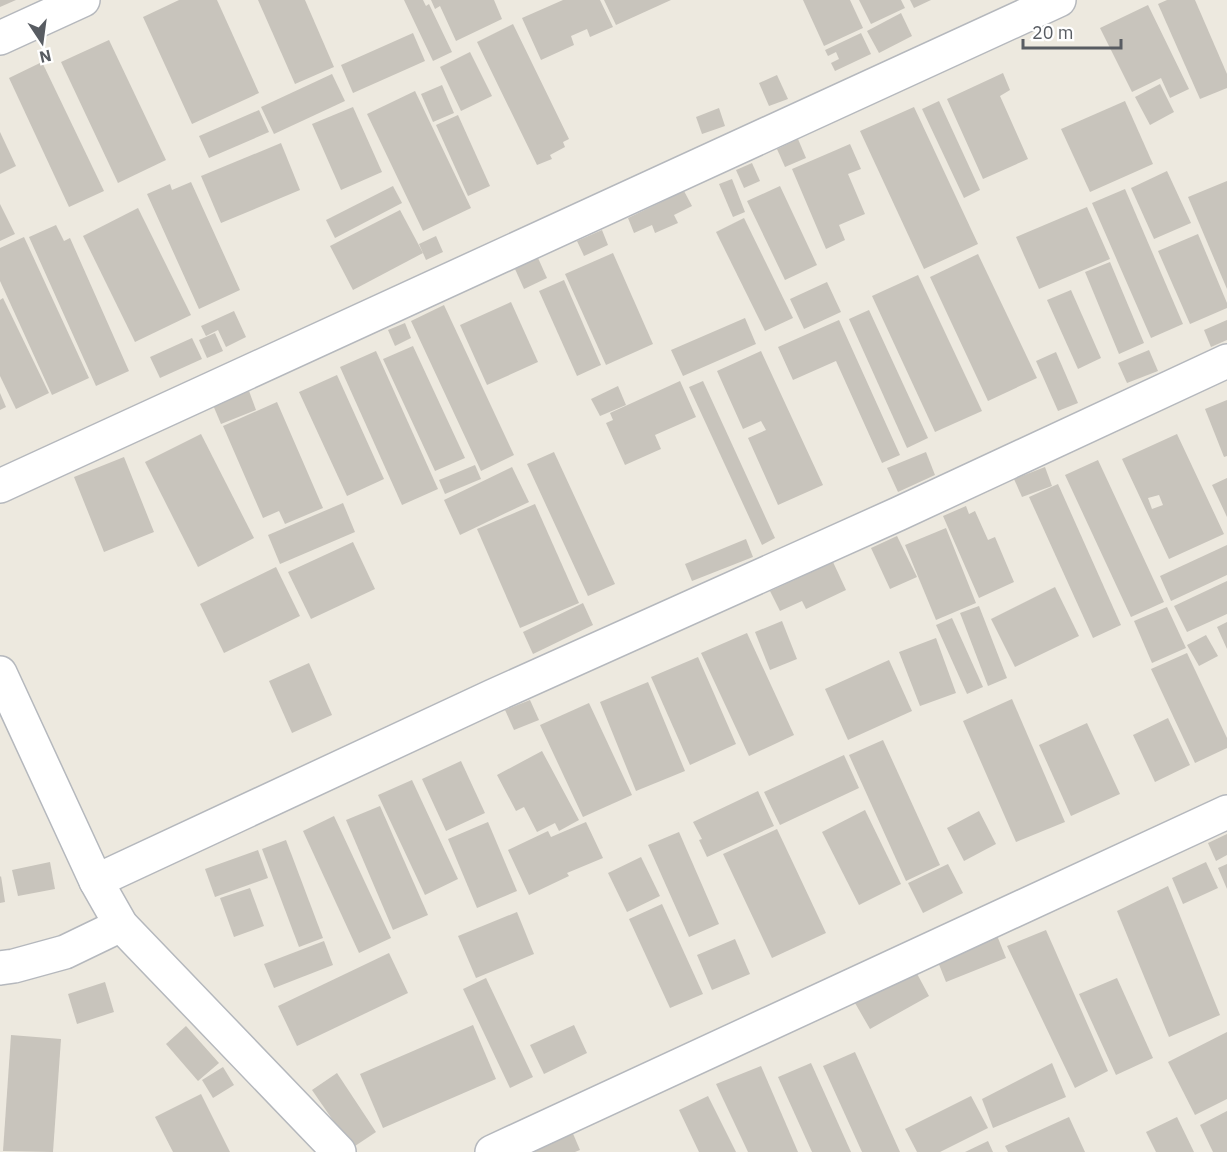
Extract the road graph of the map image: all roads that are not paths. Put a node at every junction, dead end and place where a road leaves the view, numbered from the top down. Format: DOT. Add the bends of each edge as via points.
graph roads {
  1 [pos="83,0"];
  2 [pos="1059,0"];
  3 [pos="0,38"];
  4 [pos="1227,361"];
  5 [pos="0,486"];
  6 [pos="0,674"];
  7 [pos="1227,812"];
  8 [pos="96,880"];
  9 [pos="121,925"];
  10 [pos="0,968"];
  11 [pos="339,1152"];
  12 [pos="492,1152"];
  1 -- 3 [label="street"];
  2 -- 5 [label="street"];
  4 -- 8 [label="street"];
  6 -- 8 [label="street"];
  7 -- 12 [label="street"];
  8 -- 9 [label="street"];
  9 -- 10 [label="street" via="65,952"];
  9 -- 11 [label="street"];
}
